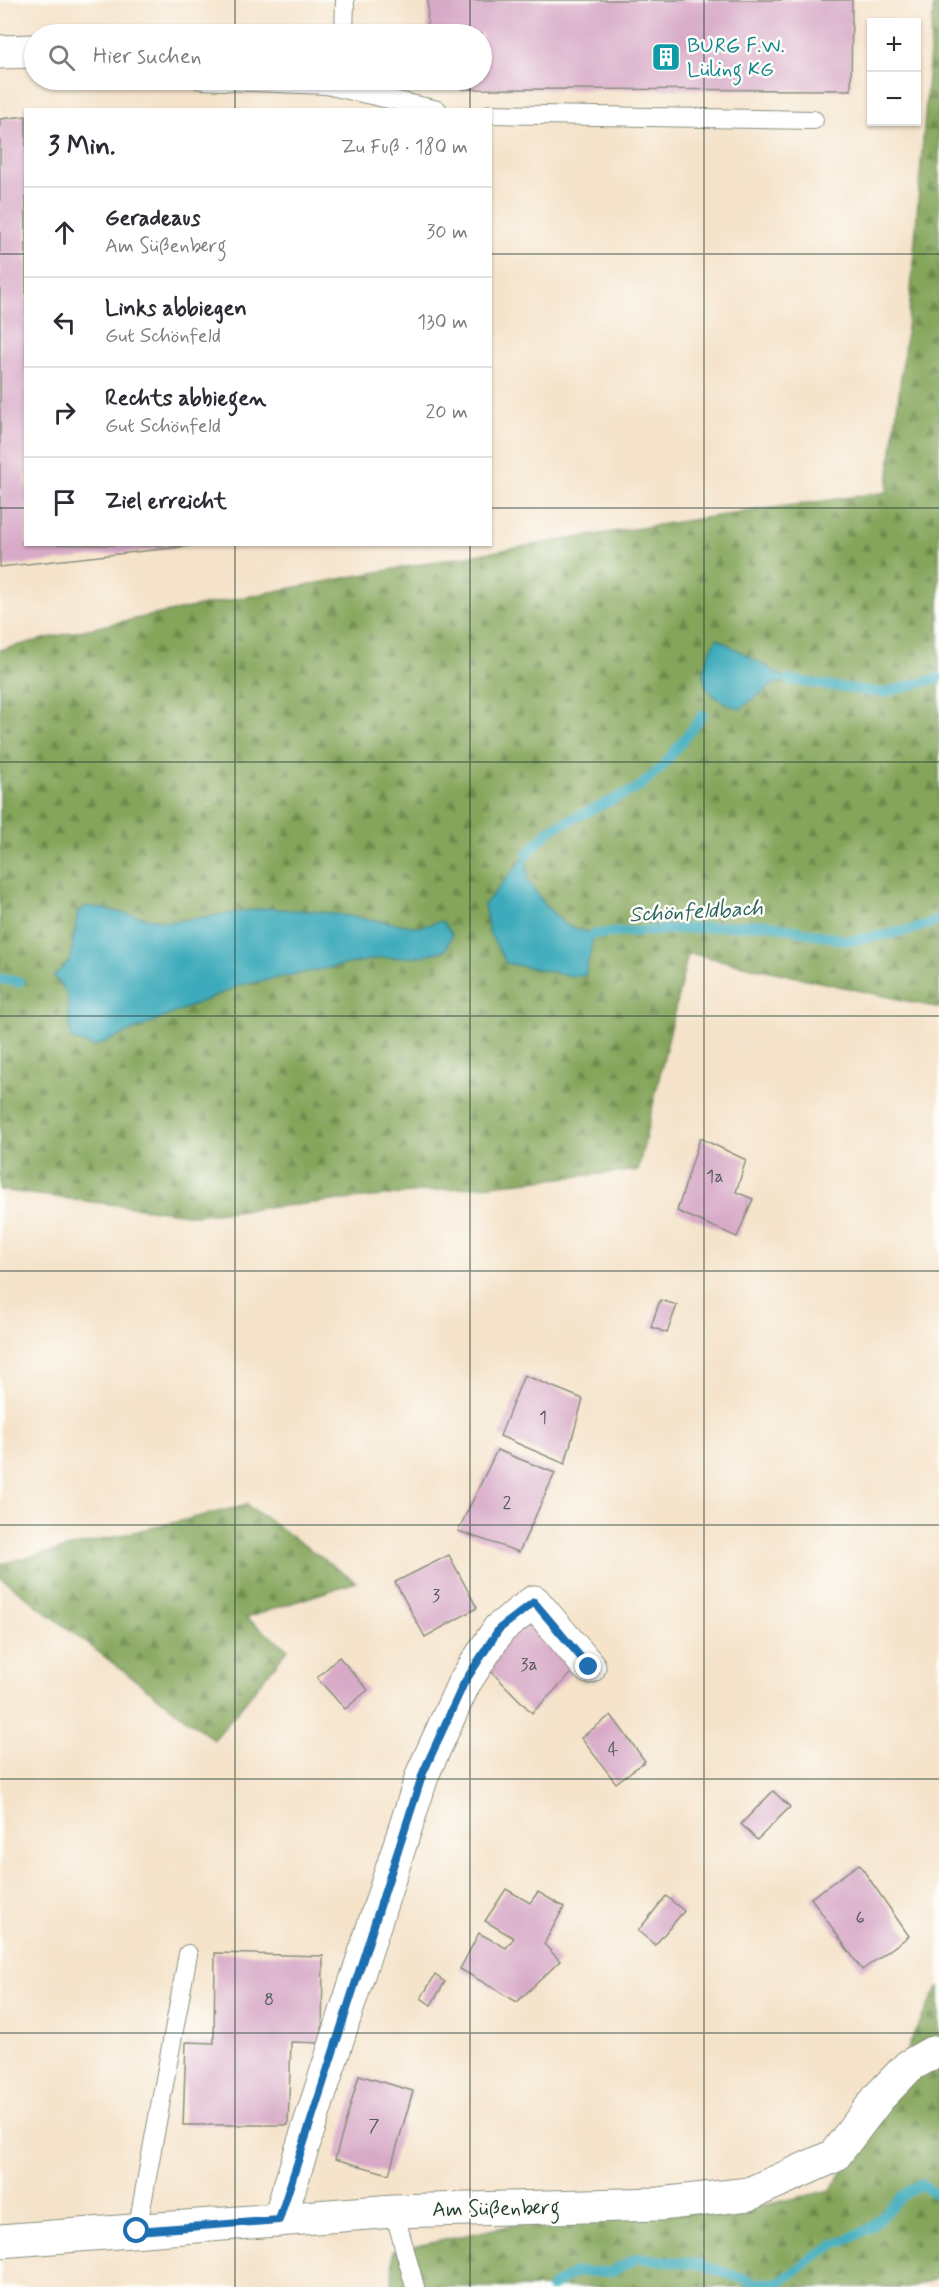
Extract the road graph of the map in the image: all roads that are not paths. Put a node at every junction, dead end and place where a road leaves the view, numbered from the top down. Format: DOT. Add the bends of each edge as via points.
graph roads {
  1 [pos="345,0"];
  2 [pos="344,24"];
  3 [pos="24,51"];
  4 [pos="0,52"];
  5 [pos="359,90"];
  6 [pos="430,108"];
  7 [pos="492,114"];
  8 [pos="814,120"];
  9 [pos="589,1667"];
  10 [pos="188,1954"];
  11 [pos="939,2052"];
  12 [pos="394,2211"];
  13 [pos="279,2220"];
  14 [pos="137,2231"];
  15 [pos="0,2241"];
  16 [pos="415,2287"];
  1 -- 2 [label="lane"];
  3 -- 4 [label="street"];
  5 -- 6 [label="lane"];
  7 -- 8 [label="lane"];
  9 -- 13 [label="street" via="534,1602 499,1629 464,1683 423,1773"];
  10 -- 14 [label="lane"];
  11 -- 12 [label="street, Am Süßenberg" via="909,2066 879,2097 834,2156 749,2194 660,2204"];
  12 -- 13 [label="street, Am Süßenberg"];
  12 -- 16 [label="lane"];
  13 -- 14 [label="street, Am Süßenberg"];
  14 -- 15 [label="street, Am Süßenberg"];
}
